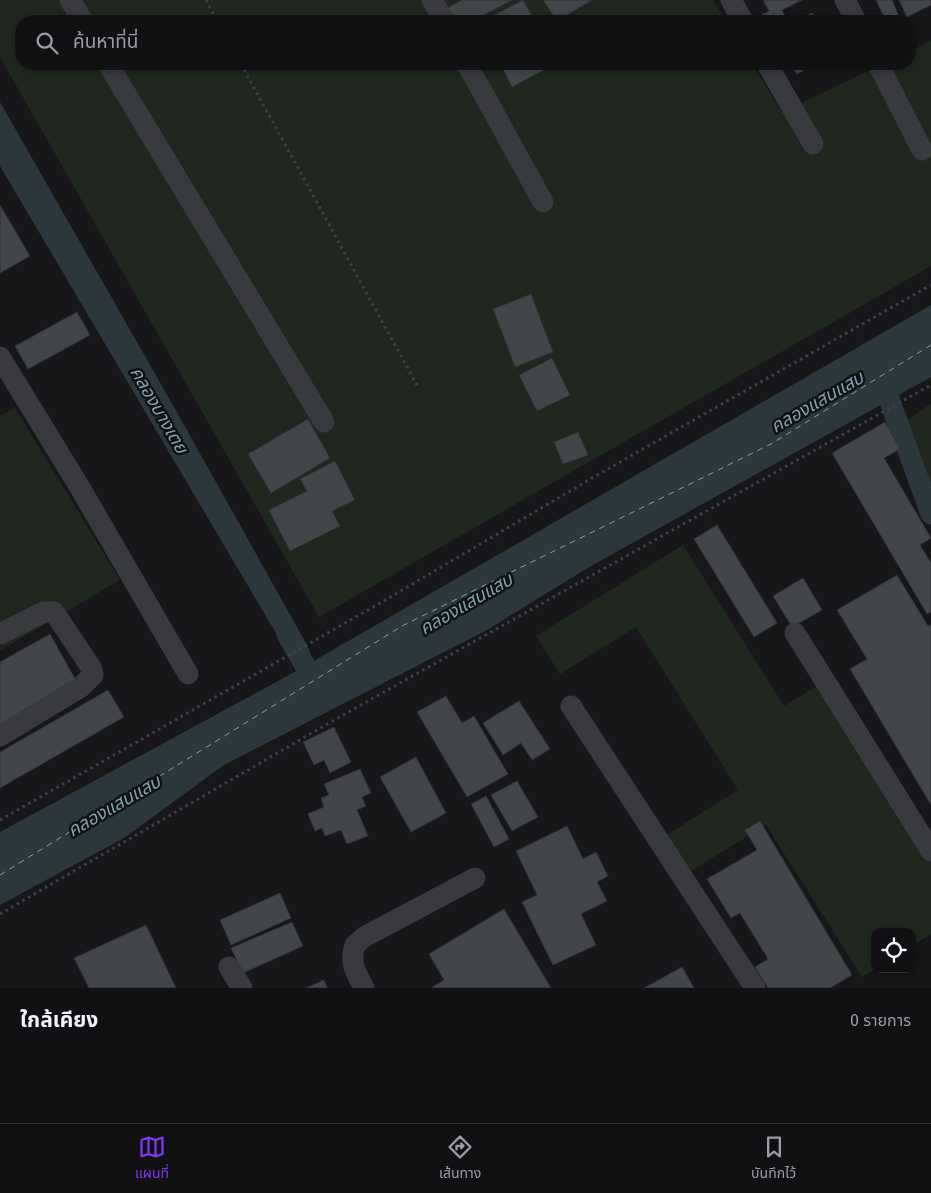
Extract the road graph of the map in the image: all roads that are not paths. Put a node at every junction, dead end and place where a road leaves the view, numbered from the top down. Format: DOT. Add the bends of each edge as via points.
graph roads {
  1 [pos="70,0"];
  2 [pos="432,0"];
  3 [pos="731,0"];
  4 [pos="846,0"];
  5 [pos="79,15"];
  6 [pos="441,15"];
  7 [pos="740,15"];
  8 [pos="853,15"];
  9 [pos="112,70"];
  10 [pos="470,70"];
  11 [pos="770,70"];
  12 [pos="881,70"];
  13 [pos="813,144"];
  14 [pos="922,150"];
  15 [pos="543,202"];
  16 [pos="0,357"];
  17 [pos="324,422"];
  18 [pos="795,633"];
  19 [pos="0,634"];
  20 [pos="188,674"];
  21 [pos="571,706"];
  22 [pos="0,736"];
  23 [pos="931,851"];
  24 [pos="475,878"];
  25 [pos="229,967"];
  26 [pos="242,988"];
  27 [pos="364,988"];
  28 [pos="755,988"];
  1 -- 5 [label="street"];
  2 -- 6 [label="street"];
  3 -- 7 [label="street"];
  4 -- 8 [label="street"];
  9 -- 17 [label="street"];
  10 -- 15 [label="street"];
  11 -- 13 [label="street"];
  12 -- 14 [label="street"];
  16 -- 20 [label="street" via="80,486"];
  18 -- 23 [label="street"];
  19 -- 22 [label="street" via="44,612 54,612 93,675 82,688"];
  21 -- 28 [label="street"];
  24 -- 27 [label="street" via="364,937 355,945 352,962"];
  25 -- 26 [label="street"];
}
